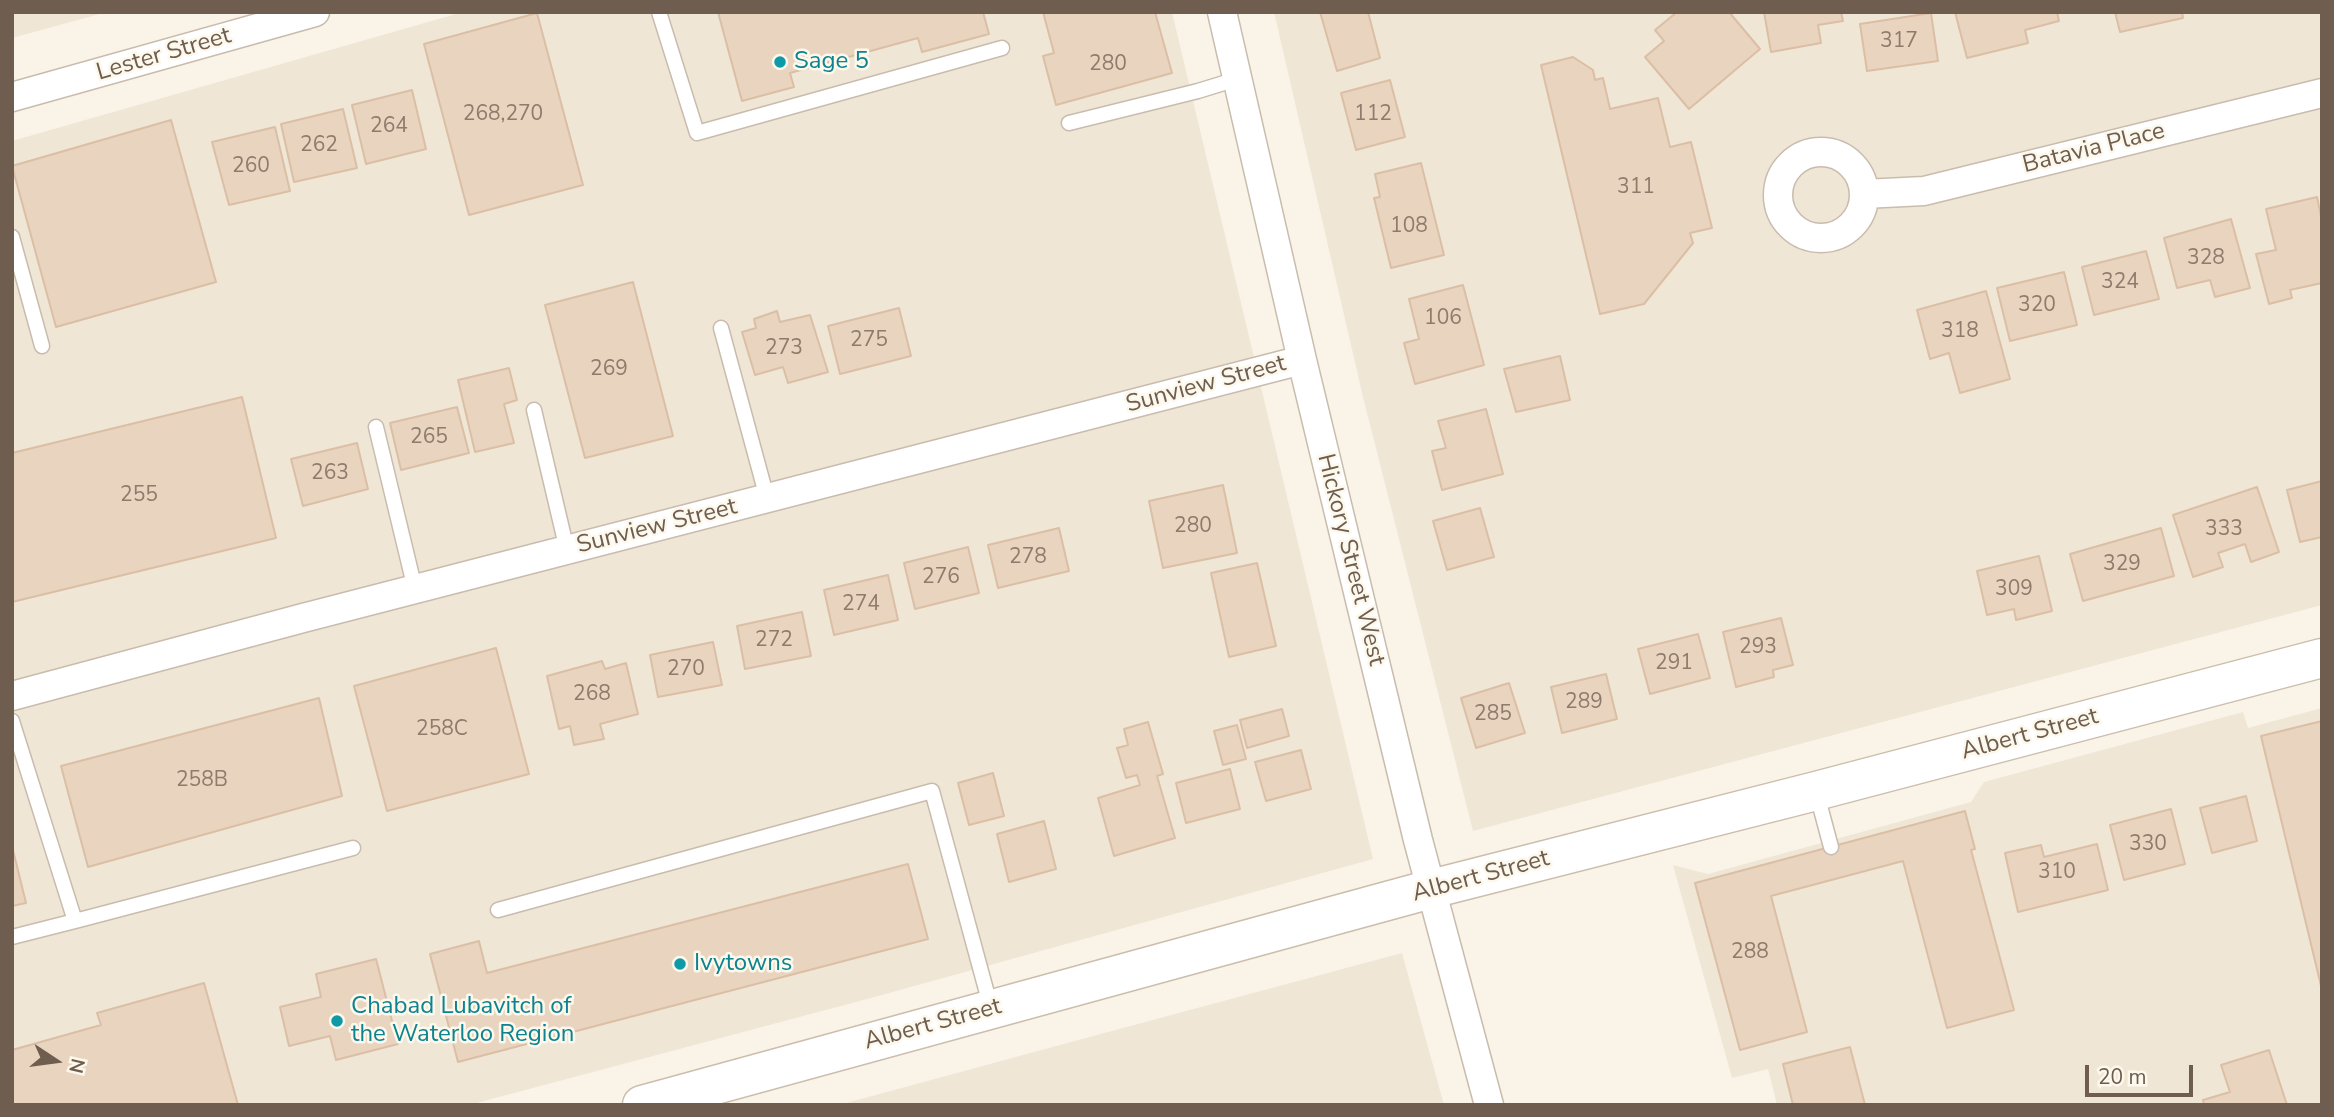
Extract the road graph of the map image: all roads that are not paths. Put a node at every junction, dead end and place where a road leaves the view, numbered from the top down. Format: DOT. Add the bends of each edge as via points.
graph roads {
  1 [pos="315,12"];
  2 [pos="659,12"];
  3 [pos="1222,12"];
  4 [pos="1002,48"];
  5 [pos="1237,79"];
  6 [pos="2322,93"];
  7 [pos="12,97"];
  8 [pos="1069,123"];
  9 [pos="1864,194"];
  10 [pos="12,237"];
  11 [pos="721,328"];
  12 [pos="42,346"];
  13 [pos="1302,360"];
  14 [pos="534,410"];
  15 [pos="376,427"];
  16 [pos="767,498"];
  17 [pos="567,550"];
  18 [pos="415,589"];
  19 [pos="2322,658"];
  20 [pos="12,696"];
  21 [pos="12,721"];
  22 [pos="1816,791"];
  23 [pos="1831,847"];
  24 [pos="353,848"];
  25 [pos="1431,889"];
  26 [pos="498,910"];
  27 [pos="75,921"];
  28 [pos="12,937"];
  29 [pos="991,1009"];
  30 [pos="642,1105"];
  31 [pos="1489,1105"];
  1 -- 7 [label="street, Lester Street"];
  2 -- 4 [label="lane" via="697,133"];
  3 -- 5 [label="street, Hickory Street West"];
  5 -- 8 [label="lane"];
  5 -- 13 [label="street, Hickory Street West"];
  6 -- 9 [label="street, Batavia Place" via="1924,191"];
  10 -- 12 [label="lane"];
  11 -- 16 [label="lane"];
  13 -- 16 [label="street, Sunview Street"];
  13 -- 25 [label="street, Hickory Street West"];
  14 -- 17 [label="lane"];
  15 -- 18 [label="lane"];
  16 -- 17 [label="street, Sunview Street"];
  17 -- 18 [label="street, Sunview Street"];
  18 -- 20 [label="street, Sunview Street"];
  19 -- 22 [label="street, Albert Street"];
  21 -- 27 [label="lane"];
  22 -- 23 [label="lane"];
  22 -- 25 [label="street, Albert Street"];
  24 -- 27 [label="lane"];
  25 -- 29 [label="street, Albert Street"];
  25 -- 31 [label="street, Hickory Street West"];
  26 -- 29 [label="lane" via="932,791"];
  27 -- 28 [label="lane"];
  29 -- 30 [label="street, Albert Street"];
}
